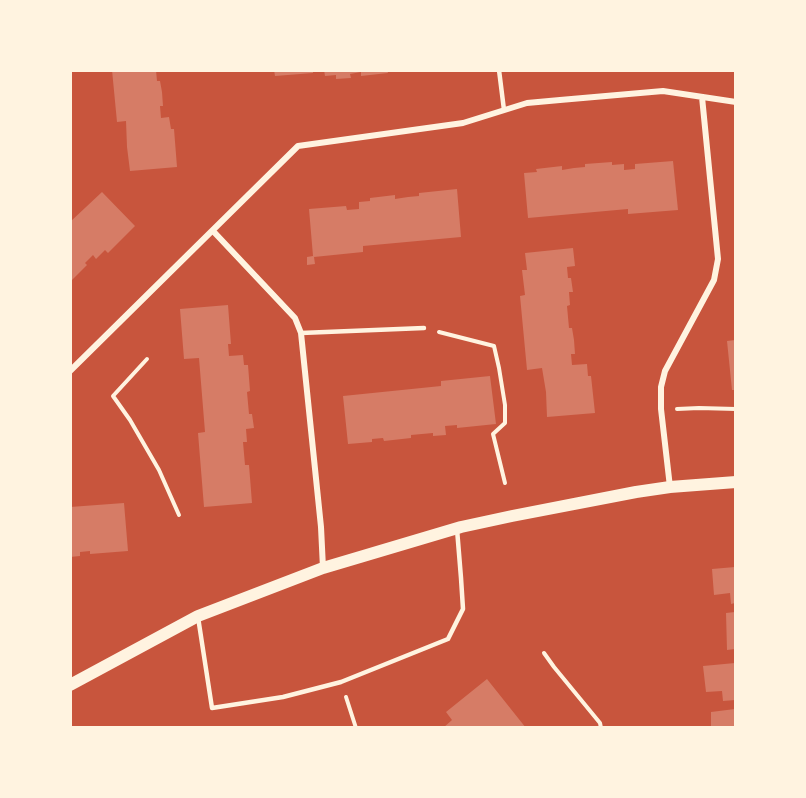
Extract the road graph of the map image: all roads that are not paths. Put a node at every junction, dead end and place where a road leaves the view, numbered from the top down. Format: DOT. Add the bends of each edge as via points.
graph roads {
  1 [pos="499,70"];
  2 [pos="702,97"];
  3 [pos="735,102"];
  4 [pos="504,110"];
  5 [pos="213,231"];
  6 [pos="424,328"];
  7 [pos="301,333"];
  8 [pos="70,371"];
  9 [pos="735,482"];
  10 [pos="670,487"];
  11 [pos="457,529"];
  12 [pos="323,568"];
  13 [pos="198,616"];
  14 [pos="70,685"];
  1 -- 4 [label="lane"];
  2 -- 3 [label="street"];
  2 -- 4 [label="street" via="663,91 527,103"];
  2 -- 10 [label="street" via="718,259 714,280 665,371 661,387"];
  4 -- 5 [label="street" via="463,123 298,146"];
  5 -- 7 [label="street" via="295,318"];
  5 -- 8 [label="street"];
  6 -- 7 [label="lane"];
  7 -- 12 [label="street"];
  9 -- 10 [label="main road"];
  10 -- 11 [label="main road"];
  11 -- 12 [label="main road"];
  11 -- 13 [label="lane" via="463,609 448,639 341,682 284,697 212,708"];
  12 -- 13 [label="main road"];
  13 -- 14 [label="main road"];
}
